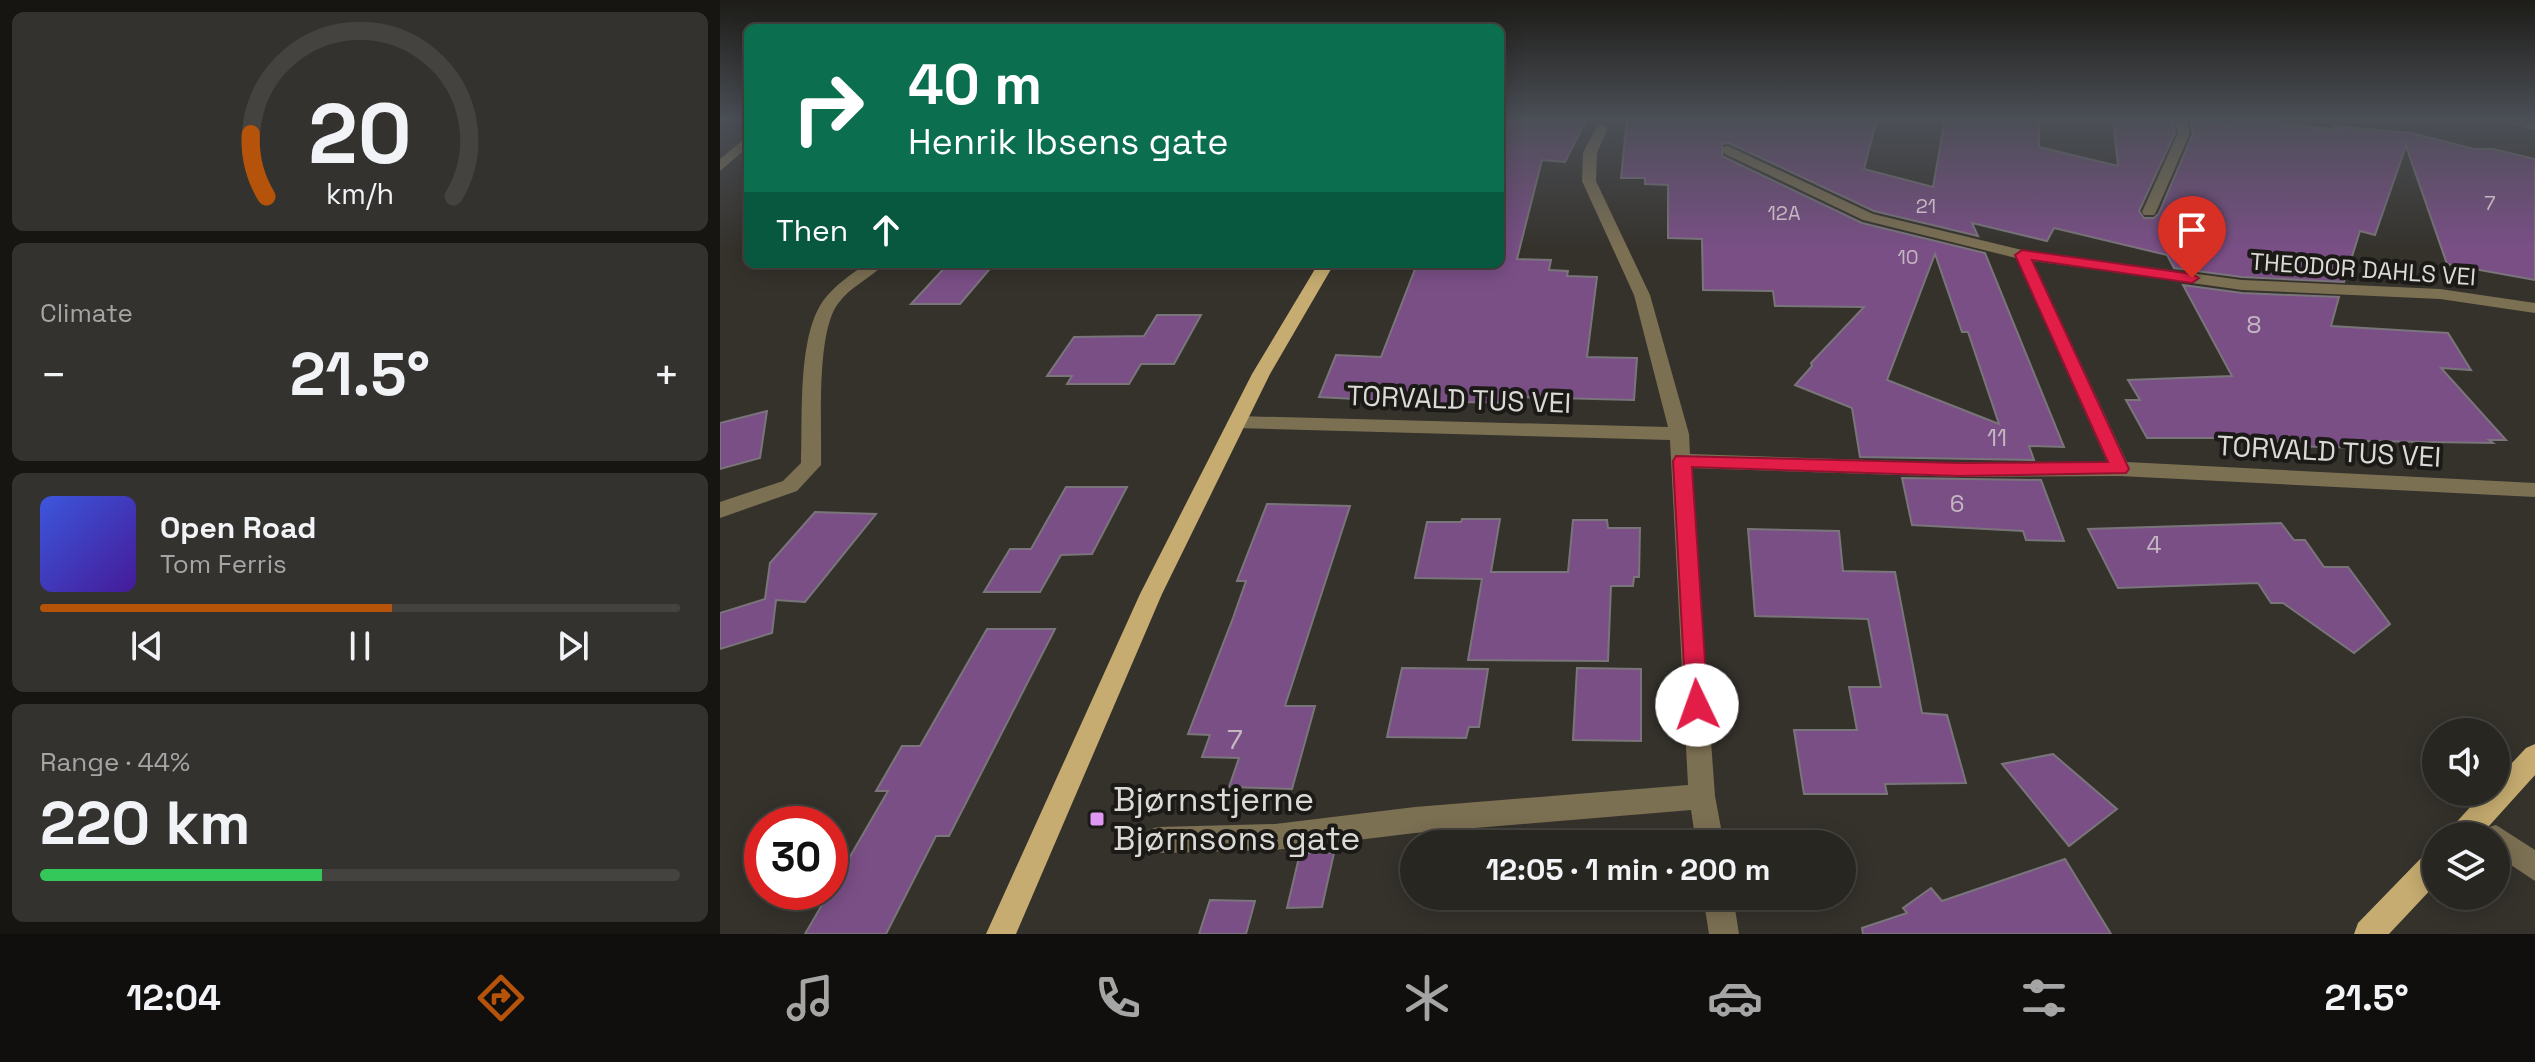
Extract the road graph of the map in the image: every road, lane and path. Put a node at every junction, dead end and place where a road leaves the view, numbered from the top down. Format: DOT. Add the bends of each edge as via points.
graph roads {
  1 [pos="1590,163"];
  2 [pos="1754,163"];
  3 [pos="2171,163"];
  4 [pos="2149,212"];
  5 [pos="2022,255"];
  6 [pos="870,268"];
  7 [pos="1324,268"];
  8 [pos="2535,308"];
  9 [pos="1237,422"];
  10 [pos="1679,434"];
  11 [pos="1682,461"];
  12 [pos="2120,469"];
  13 [pos="2535,490"];
  14 [pos="720,510"];
  15 [pos="2535,756"];
  16 [pos="1702,796"];
  17 [pos="2489,822"];
  18 [pos="1708,830"];
  19 [pos="1158,840"];
  20 [pos="2510,851"];
  21 [pos="2535,867"];
  22 [pos="2422,878"];
  23 [pos="1720,910"];
  24 [pos="1001,934"];
  25 [pos="1724,934"];
  26 [pos="2369,934"];
  1 -- 10 [label="street" via="1589,181 1642,295"];
  2 -- 5 [label="street, THEODOR DAHLS VEI" via="1868,217"];
  3 -- 4 [label="street"];
  5 -- 8 [label="street, THEODOR DAHLS VEI" via="2242,285 2440,294"];
  5 -- 12 [label="street"];
  6 -- 14 [label="street" via="827,307 819,332 811,465 790,486"];
  7 -- 9 [label="main road"];
  9 -- 10 [label="street, TORVALD TUS VEI"];
  9 -- 24 [label="main road" via="1151,594"];
  10 -- 11 [label="street"];
  11 -- 12 [label="street, TORVALD TUS VEI"];
  11 -- 16 [label="street"];
  12 -- 13 [label="street, TORVALD TUS VEI"];
  15 -- 17 [label="main road"];
  16 -- 18 [label="street"];
  16 -- 19 [label="street" via="1275,837"];
  20 -- 21 [label="street"];
  22 -- 26 [label="main road"];
  23 -- 25 [label="street"];
}
